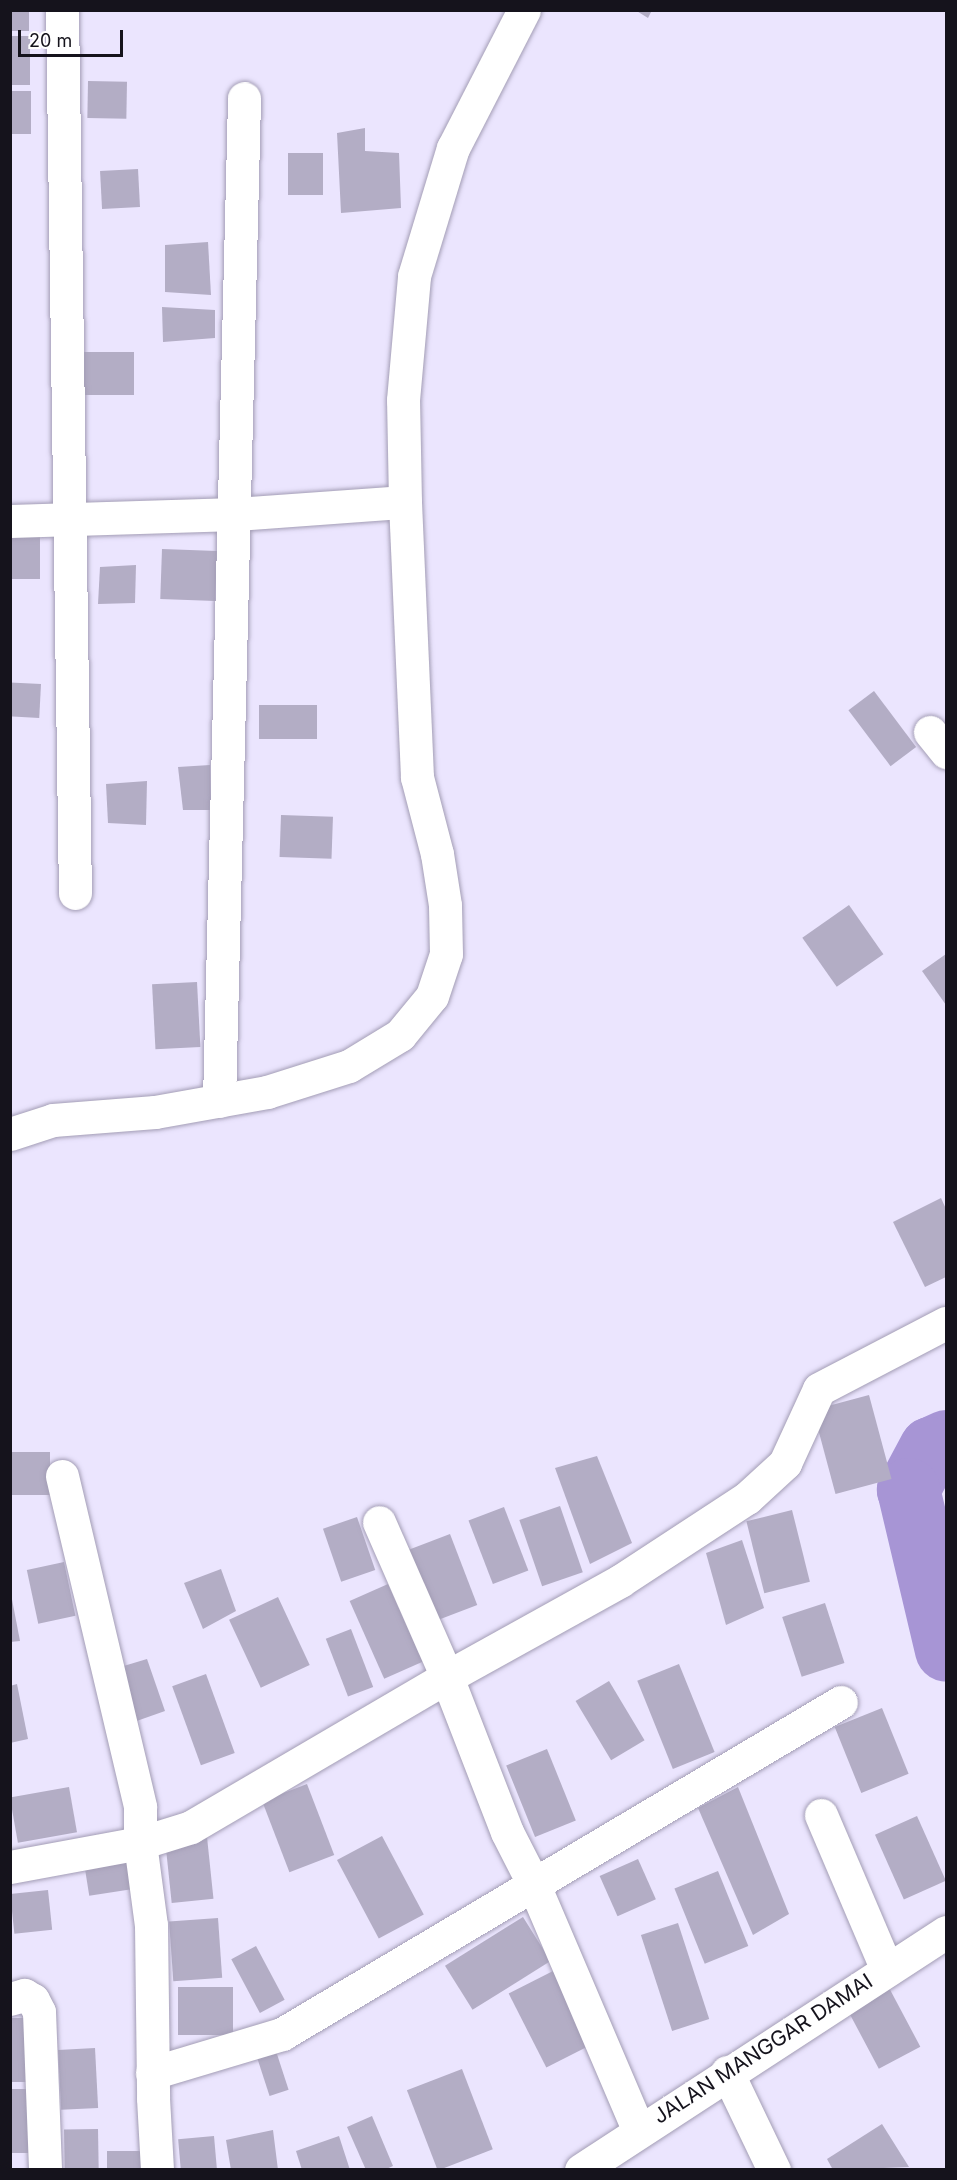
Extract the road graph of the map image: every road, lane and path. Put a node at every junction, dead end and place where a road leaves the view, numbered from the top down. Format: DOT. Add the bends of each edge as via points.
graph roads {
  1 [pos="62,10"];
  2 [pos="524,10"];
  3 [pos="244,98"];
  4 [pos="405,502"];
  5 [pos="236,514"];
  6 [pos="72,518"];
  7 [pos="10,521"];
  8 [pos="75,894"];
  9 [pos="219,1101"];
  10 [pos="10,1134"];
  11 [pos="946,1323"];
  12 [pos="62,1476"];
  13 [pos="379,1522"];
  14 [pos="447,1677"];
  15 [pos="841,1702"];
  16 [pos="821,1815"];
  17 [pos="140,1844"];
  18 [pos="10,1868"];
  19 [pos="534,1885"];
  20 [pos="946,1932"];
  21 [pos="887,1970"];
  22 [pos="10,1999"];
  23 [pos="727,2072"];
  24 [pos="152,2073"];
  25 [pos="638,2129"];
  26 [pos="45,2169"];
  27 [pos="157,2169"];
  28 [pos="581,2169"];
  29 [pos="774,2169"];
  1 -- 6 [label="street"];
  2 -- 4 [label="street" via="453,148 414,276 403,400"];
  3 -- 5 [label="street"];
  4 -- 5 [label="street"];
  4 -- 9 [label="street" via="417,777 437,854 445,905 446,954 432,996 400,1035 349,1066 267,1092"];
  5 -- 6 [label="street"];
  5 -- 9 [label="street"];
  6 -- 7 [label="street"];
  6 -- 8 [label="street"];
  9 -- 10 [label="street" via="155,1112 53,1120"];
  11 -- 14 [label="street" via="819,1389 785,1463 747,1498 620,1581"];
  12 -- 17 [label="street" via="140,1808"];
  13 -- 14 [label="street"];
  14 -- 17 [label="street" via="191,1827"];
  14 -- 19 [label="street" via="507,1832"];
  15 -- 19 [label="street" via="672,1799"];
  16 -- 21 [label="street"];
  17 -- 18 [label="street"];
  17 -- 24 [label="street" via="151,1925"];
  19 -- 24 [label="street" via="282,2034"];
  19 -- 25 [label="street"];
  20 -- 21 [label="street, JALAN MANGGAR DAMAI"];
  21 -- 23 [label="street, JALAN MANGGAR DAMAI"];
  22 -- 26 [label="street" via="24,1995 33,2000 39,2013"];
  23 -- 25 [label="street, JALAN MANGGAR DAMAI"];
  23 -- 29 [label="street"];
  24 -- 27 [label="street"];
  25 -- 28 [label="street, JALAN MANGGAR DAMAI"];
}
